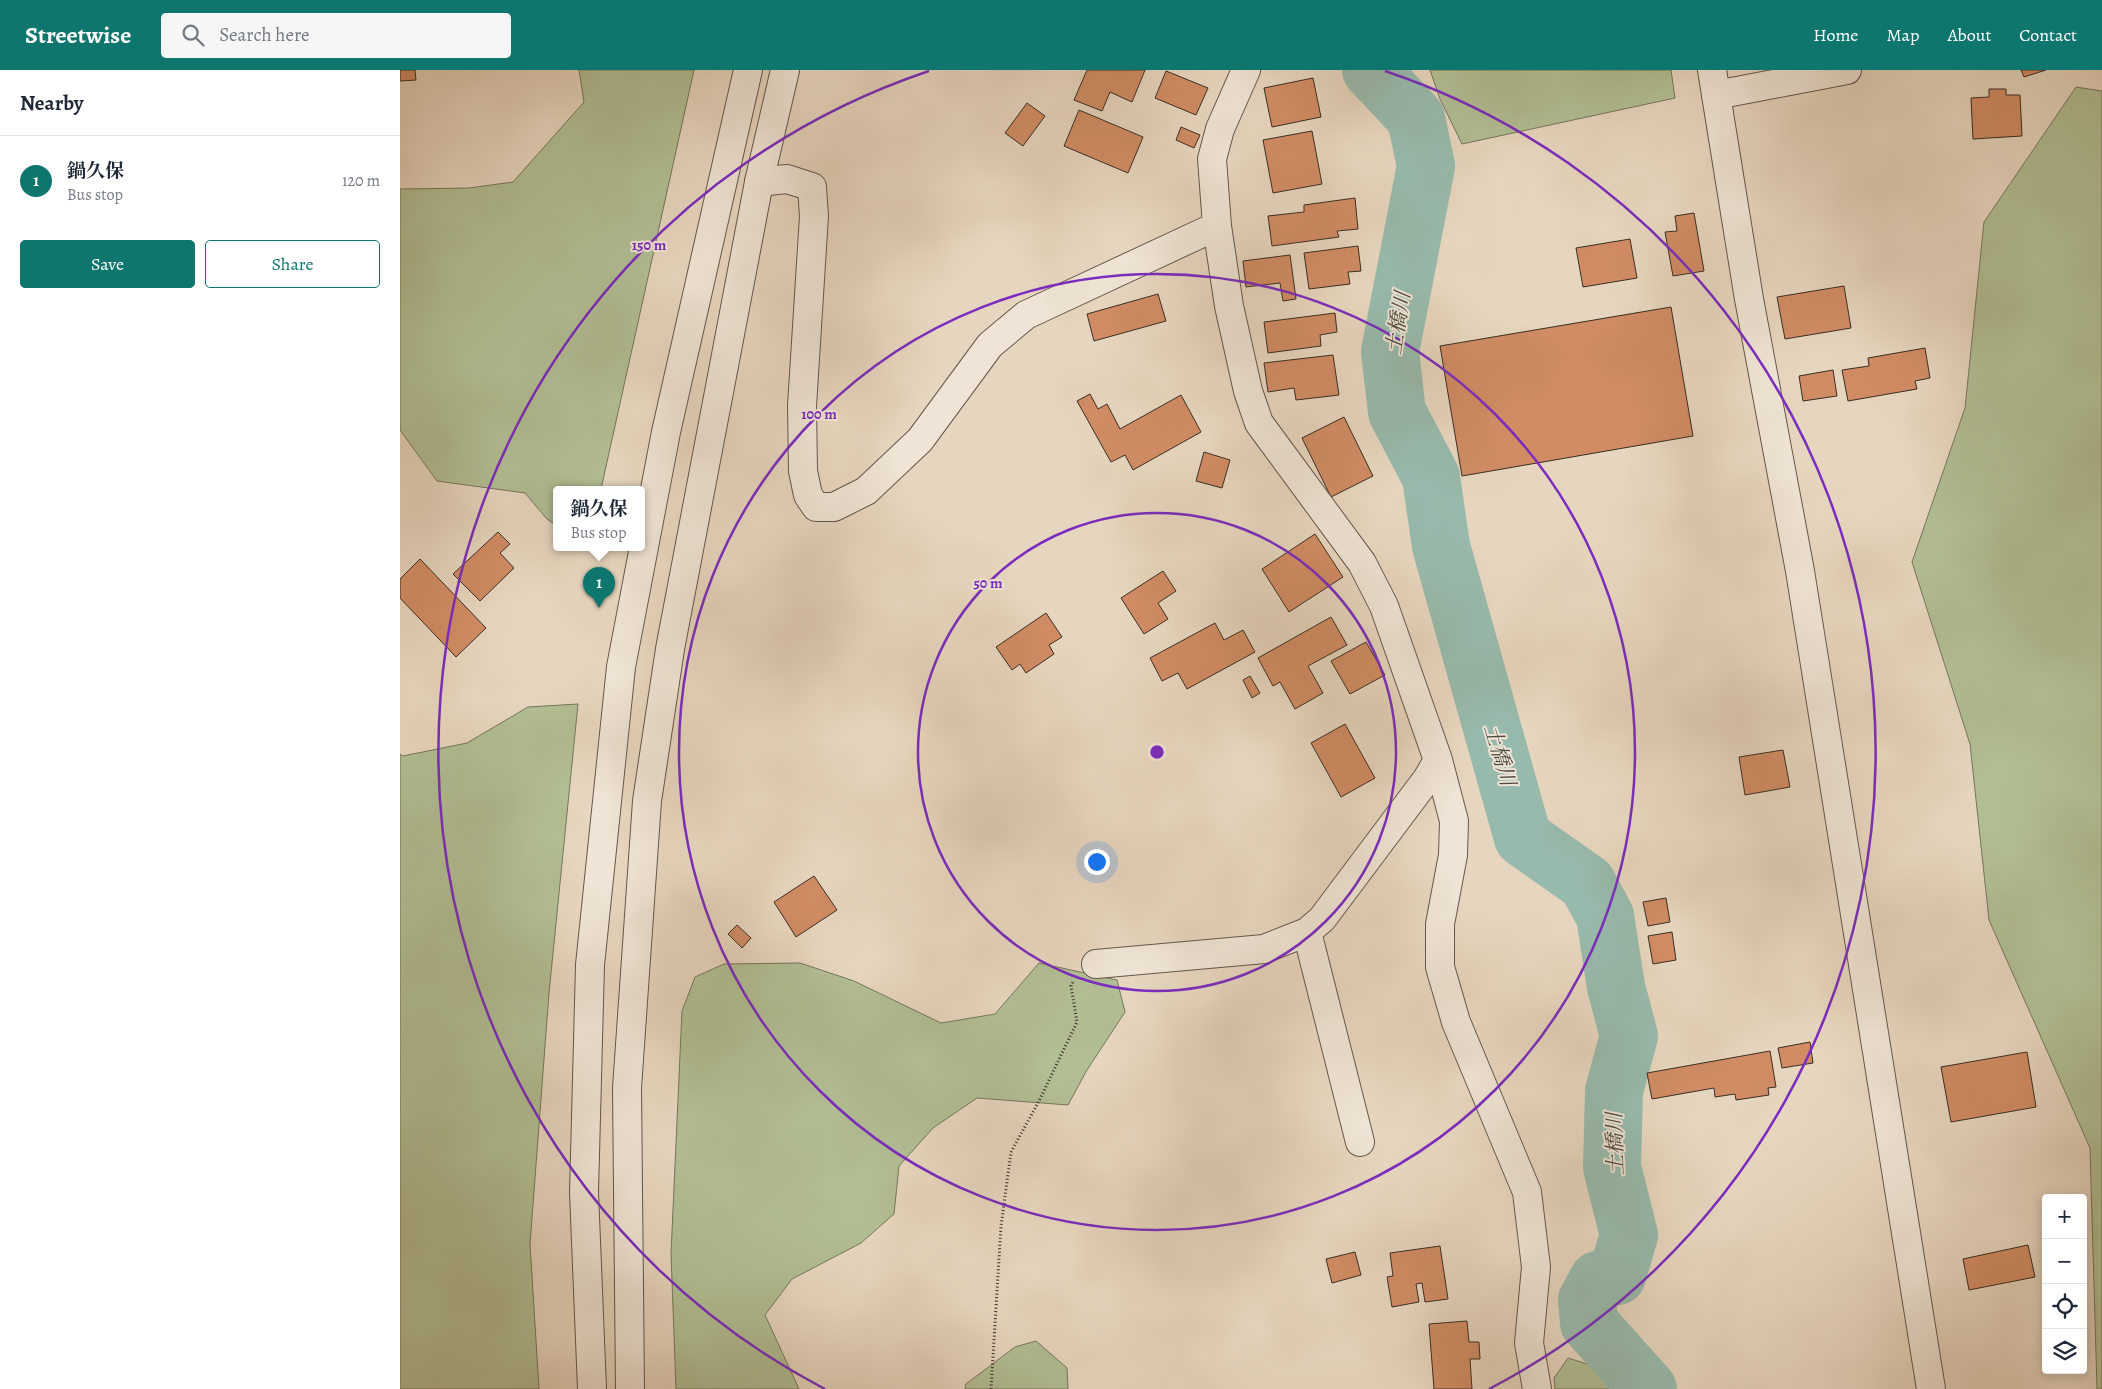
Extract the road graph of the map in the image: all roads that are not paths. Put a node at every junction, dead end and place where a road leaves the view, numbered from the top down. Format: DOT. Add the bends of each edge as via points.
graph roads {
  1 [pos="748,70"];
  2 [pos="785,70"];
  3 [pos="1246,70"];
  4 [pos="1847,70"];
  5 [pos="1714,82"];
  6 [pos="759,182"];
  7 [pos="1217,226"];
  8 [pos="645,542"];
  9 [pos="643,551"];
  10 [pos="1438,760"];
  11 [pos="1307,932"];
  12 [pos="1096,964"];
  13 [pos="1360,1142"];
  14 [pos="592,1389"];
  15 [pos="630,1389"];
  16 [pos="1537,1389"];
  17 [pos="1931,1389"];
  1 -- 8 [label="street" via="666,432"];
  2 -- 6 [label="street"];
  3 -- 7 [label="street" via="1220,129 1212,160"];
  4 -- 5 [label="street"];
  5 -- 17 [label="street" via="1749,299 1800,572"];
  6 -- 7 [label="street" via="787,179 812,186 814,216 802,406 803,471 808,495 816,507 834,507 866,491 920,440 990,346 1026,315"];
  6 -- 15 [label="street" via="670,649 647,801 627,1088"];
  7 -- 10 [label="street" via="1229,306 1248,391 1259,423 1362,563 1384,606"];
  9 -- 14 [label="street" via="621,667 590,965 584,1192"];
  10 -- 11 [label="street" via="1427,780 1322,919"];
  10 -- 16 [label="street" via="1454,821 1453,854 1440,924 1440,967 1456,1022 1527,1192 1536,1267 1529,1343"];
  11 -- 12 [label="street" via="1264,949"];
  11 -- 13 [label="street"];
}
